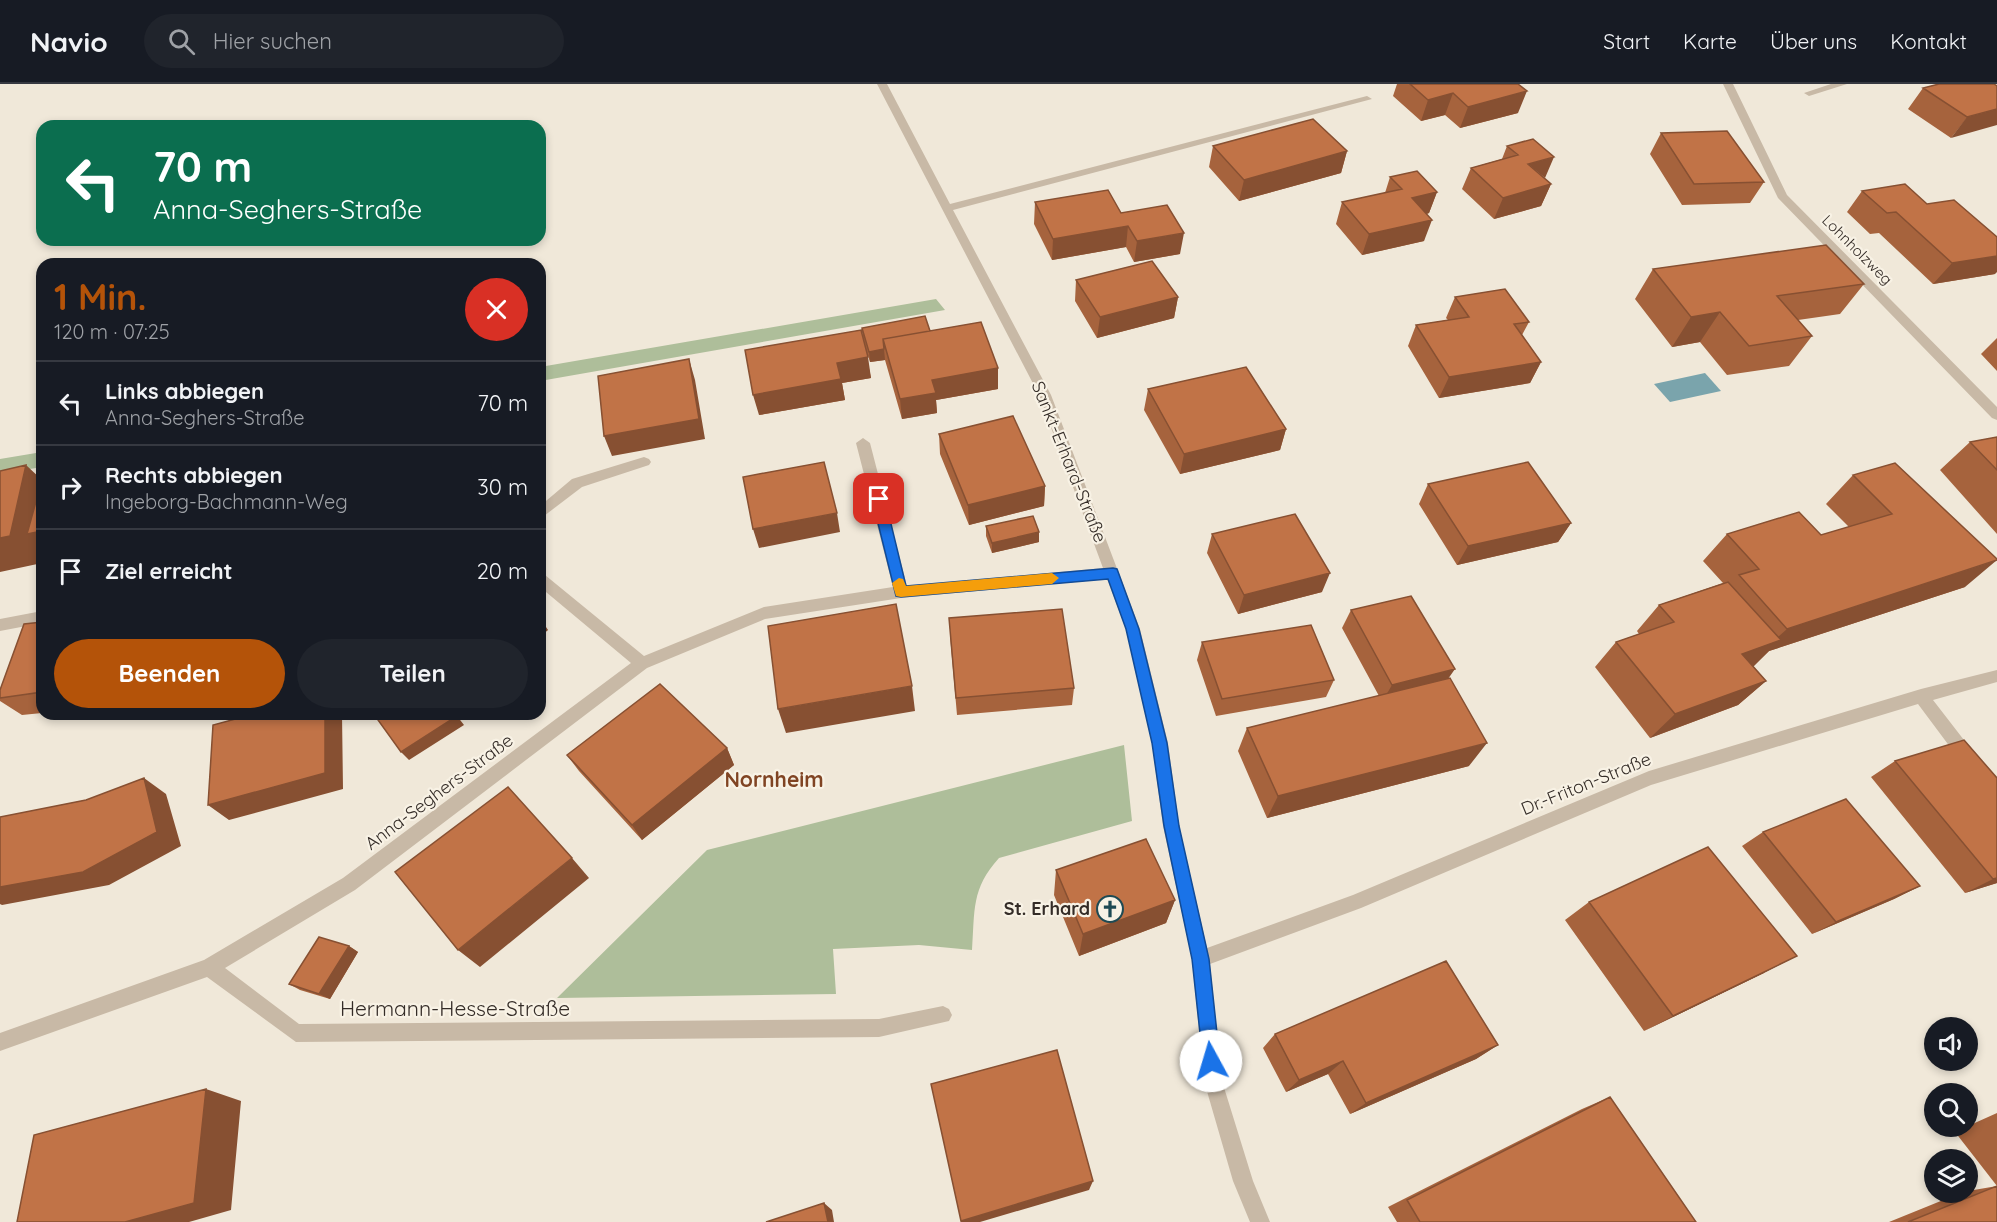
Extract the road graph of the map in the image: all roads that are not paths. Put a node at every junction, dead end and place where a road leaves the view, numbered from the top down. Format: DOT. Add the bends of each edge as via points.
graph roads {
  1 [pos="882,84"];
  2 [pos="1728,84"];
  3 [pos="1842,84"];
  4 [pos="1809,93"];
  5 [pos="1367,99"];
  6 [pos="946,208"];
  7 [pos="1997,415"];
  8 [pos="863,443"];
  9 [pos="644,462"];
  10 [pos="546,509"];
  11 [pos="1113,573"];
  12 [pos="546,584"];
  13 [pos="901,592"];
  14 [pos="36,618"];
  15 [pos="0,625"];
  16 [pos="642,663"];
  17 [pos="1997,676"];
  18 [pos="1921,696"];
  19 [pos="1976,769"];
  20 [pos="1200,959"];
  21 [pos="209,967"];
  22 [pos="943,1015"];
  23 [pos="0,1042"];
  24 [pos="1260,1222"];
  1 -- 6 [label="street, Sankt-Erhard-Straße"];
  2 -- 7 [label="street, Lohnholzweg" via="1782,196"];
  3 -- 4 [label="street"];
  5 -- 6 [label="street"];
  6 -- 11 [label="street, Sankt-Erhard-Straße" via="1045,394"];
  8 -- 13 [label="street"];
  9 -- 10 [label="street" via="577,483"];
  11 -- 13 [label="street, Anna-Seghers-Straße"];
  11 -- 20 [label="street, Sankt-Erhard-Straße" via="1132,629 1160,743 1171,826"];
  12 -- 16 [label="street"];
  13 -- 16 [label="street, Anna-Seghers-Straße" via="764,613"];
  14 -- 15 [label="street"];
  16 -- 21 [label="street, Anna-Seghers-Straße" via="349,884"];
  17 -- 18 [label="street, Dr.-Friton-Straße"];
  18 -- 19 [label="street"];
  18 -- 20 [label="street, Dr.-Friton-Straße" via="1649,778 1355,902"];
  20 -- 24 [label="street, Sankt-Erhard-Straße" via="1213,1081"];
  21 -- 22 [label="street, Hermann-Hesse-Straße" via="296,1033 879,1028"];
  21 -- 23 [label="street"];
}
